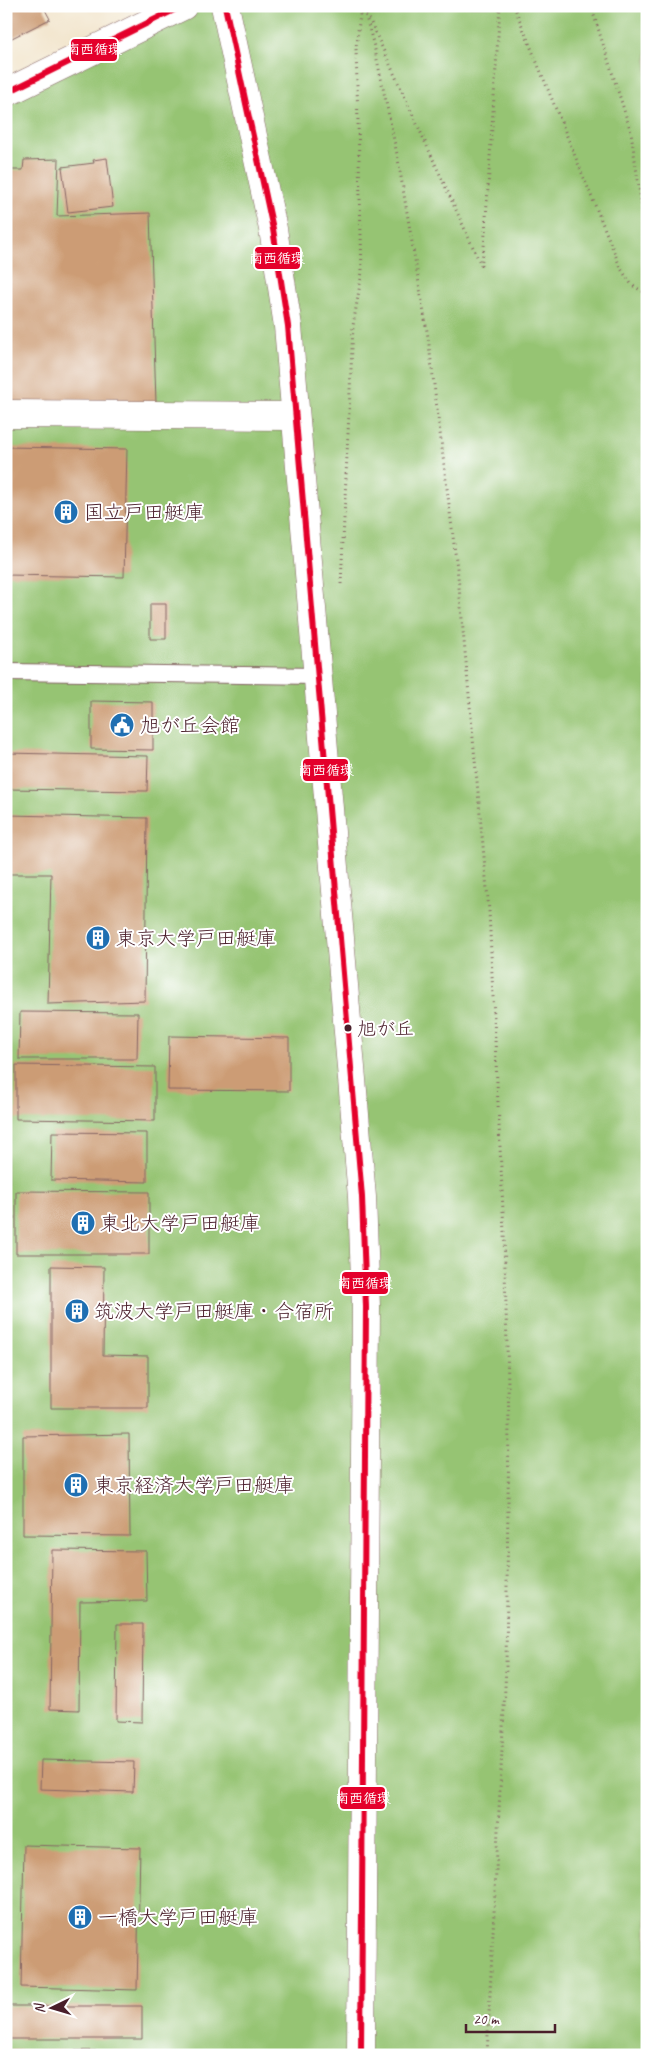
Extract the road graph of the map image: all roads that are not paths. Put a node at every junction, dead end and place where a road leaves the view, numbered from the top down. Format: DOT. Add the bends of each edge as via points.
graph roads {
  1 [pos="183,6"];
  2 [pos="225,6"];
  3 [pos="6,93"];
  4 [pos="6,414"];
  5 [pos="295,416"];
  6 [pos="6,672"];
  7 [pos="318,676"];
  8 [pos="361,2055"];
  1 -- 3 [label="street"];
  2 -- 5 [label="street" via="273,229 288,326"];
  4 -- 5 [label="street"];
  5 -- 7 [label="street"];
  6 -- 7 [label="lane"];
  7 -- 8 [label="street" via="362,1197 366,1307"];
}
